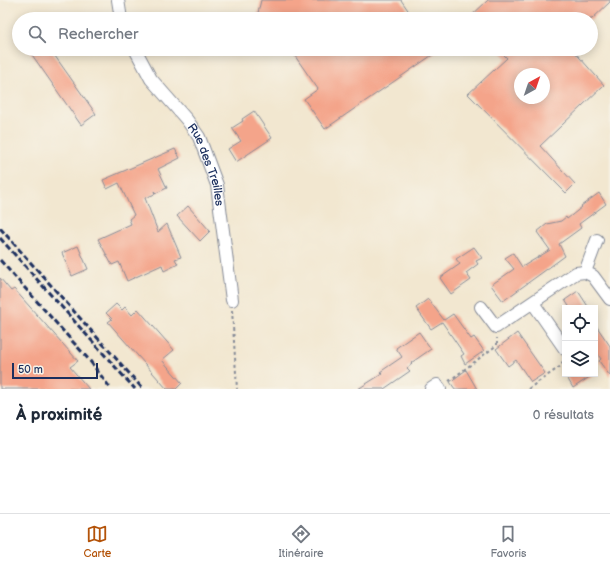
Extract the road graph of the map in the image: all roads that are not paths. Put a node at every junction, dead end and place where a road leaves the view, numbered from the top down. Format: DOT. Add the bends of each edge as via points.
graph roads {
  1 [pos="118,0"];
  2 [pos="120,12"];
  3 [pos="139,56"];
  4 [pos="597,240"];
  5 [pos="585,272"];
  6 [pos="610,299"];
  7 [pos="232,300"];
  8 [pos="532,303"];
  9 [pos="481,306"];
  10 [pos="562,351"];
  1 -- 2 [label="street"];
  3 -- 7 [label="street, Rue des Treilles" via="151,79 199,137 216,185"];
  4 -- 5 [label="street"];
  5 -- 6 [label="street" via="593,276"];
  5 -- 8 [label="street" via="570,275"];
  8 -- 9 [label="street" via="496,327"];
  8 -- 10 [label="street"];
}
